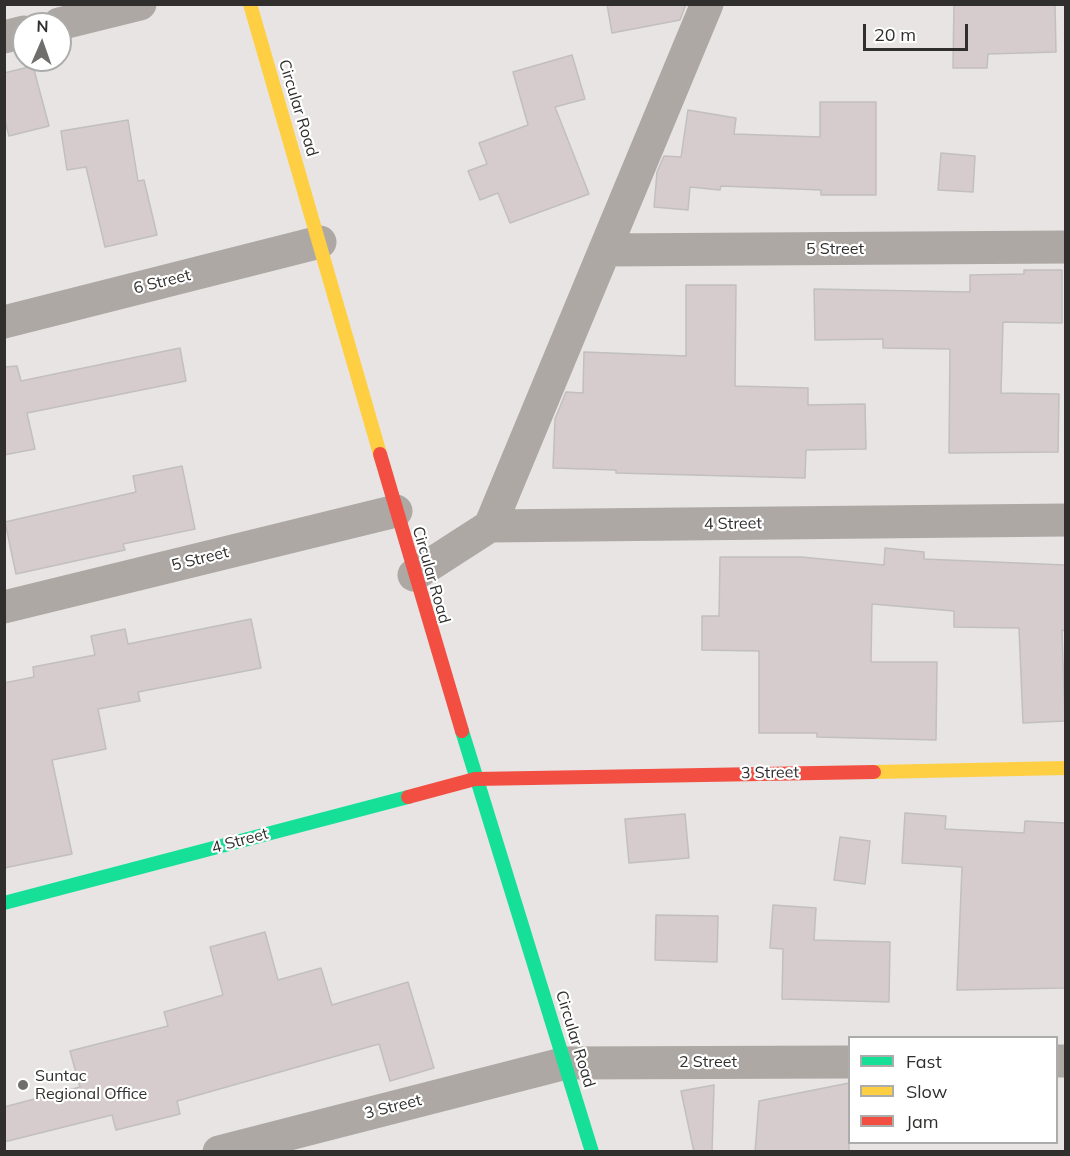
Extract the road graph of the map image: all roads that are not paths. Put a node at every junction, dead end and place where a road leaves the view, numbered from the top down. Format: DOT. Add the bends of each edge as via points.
graph roads {
  1 [pos="140,4"];
  2 [pos="250,4"];
  3 [pos="707,4"];
  4 [pos="72,21"];
  5 [pos="320,242"];
  6 [pos="1065,247"];
  7 [pos="605,250"];
  8 [pos="4,321"];
  9 [pos="396,511"];
  10 [pos="1065,520"];
  11 [pos="490,526"];
  12 [pos="414,575"];
  13 [pos="4,607"];
  14 [pos="1065,768"];
  15 [pos="475,779"];
  16 [pos="4,903"];
  17 [pos="848,1062"];
  18 [pos="566,1063"];
  19 [pos="219,1152"];
  20 [pos="592,1152"];
  1 -- 4 [label="street"];
  2 -- 5 [label="main road, Circular Road"];
  3 -- 7 [label="street"];
  5 -- 8 [label="street, 6 Street"];
  5 -- 9 [label="main road, Circular Road"];
  6 -- 7 [label="street, 5 Street"];
  7 -- 11 [label="street"];
  9 -- 12 [label="main road, Circular Road"];
  9 -- 13 [label="street, 5 Street"];
  10 -- 11 [label="street, 4 Street"];
  11 -- 12 [label="street"];
  12 -- 15 [label="main road, Circular Road"];
  14 -- 15 [label="main road, 3 Street"];
  15 -- 16 [label="main road, 4 Street"];
  15 -- 18 [label="main road, Circular Road"];
  17 -- 18 [label="street, 2 Street"];
  18 -- 19 [label="street, 3 Street"];
  18 -- 20 [label="main road, Circular Road"];
}
